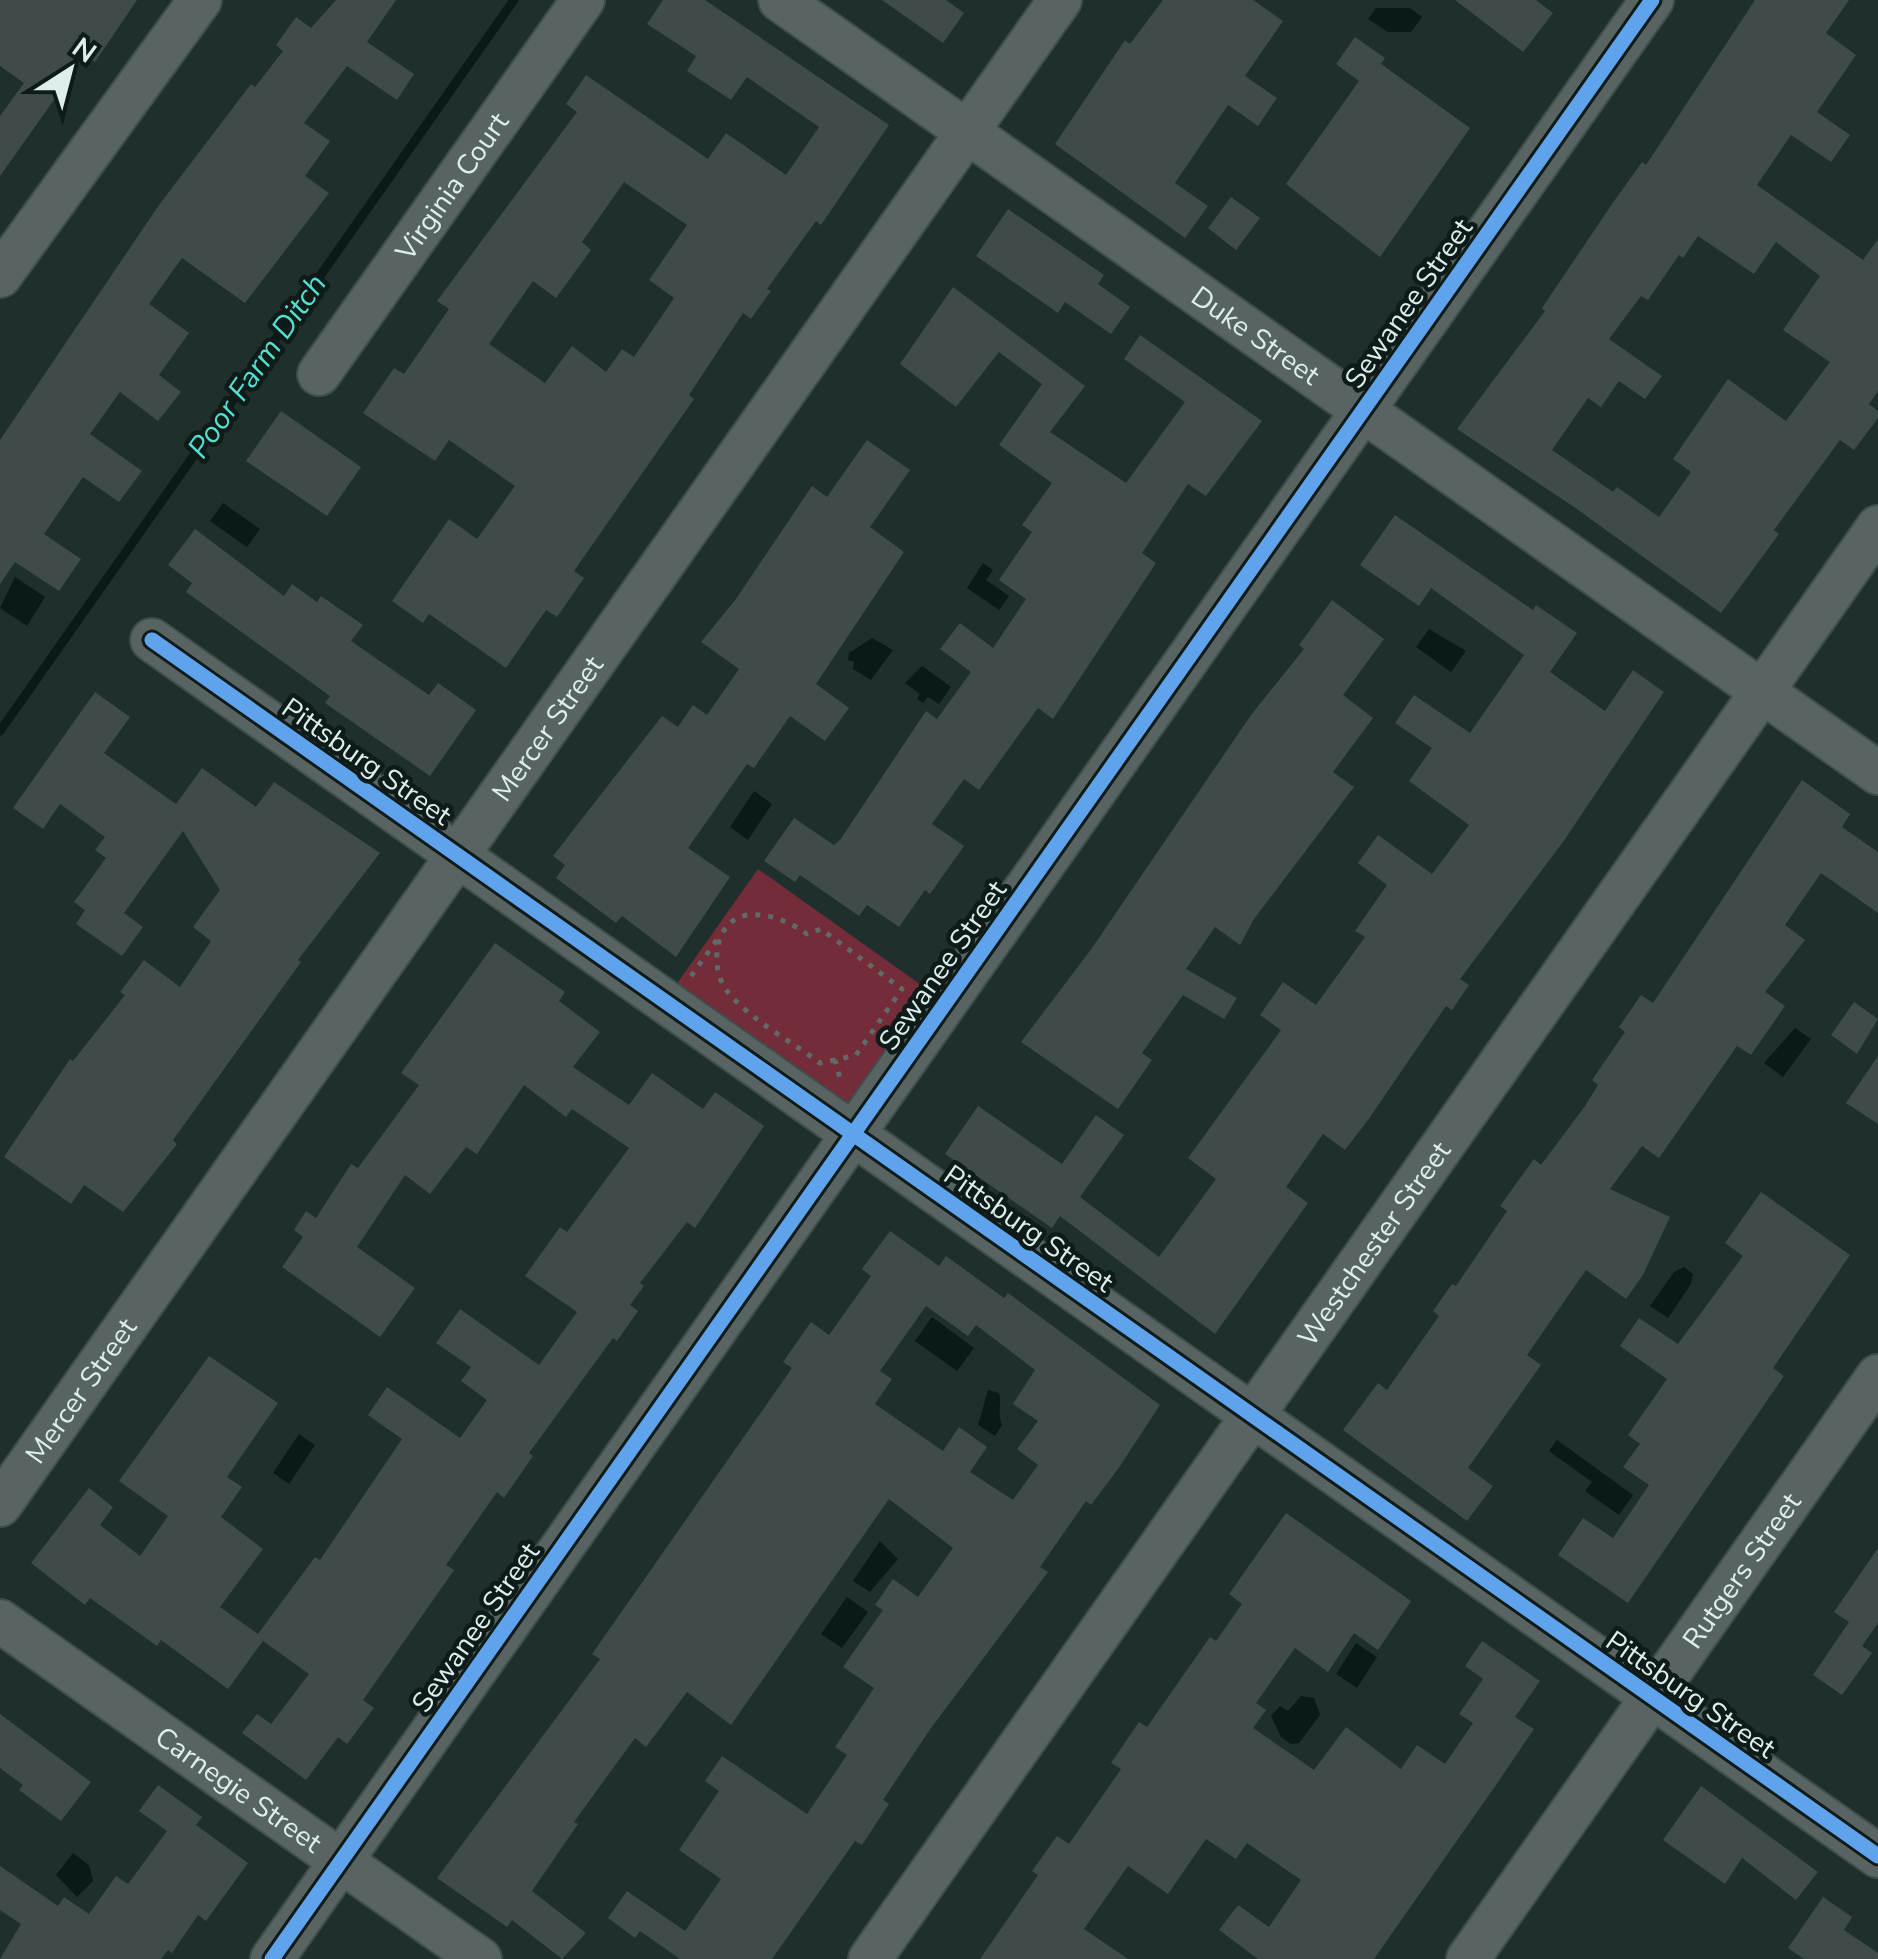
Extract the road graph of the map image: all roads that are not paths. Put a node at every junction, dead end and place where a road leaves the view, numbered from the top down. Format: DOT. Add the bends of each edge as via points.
graph roads {
  1 [pos="200,0"];
  2 [pos="583,0"];
  3 [pos="780,0"];
  4 [pos="1060,0"];
  5 [pos="1652,0"];
  6 [pos="967,132"];
  7 [pos="0,276"];
  8 [pos="319,374"];
  9 [pos="1363,411"];
  10 [pos="1878,528"];
  11 [pos="152,640"];
  12 [pos="1762,692"];
  13 [pos="1878,774"];
  14 [pos="457,855"];
  15 [pos="853,1134"];
  16 [pos="1878,1376"];
  17 [pos="1252,1416"];
  18 [pos="0,1505"];
  19 [pos="0,1621"];
  20 [pos="1652,1697"];
  21 [pos="1878,1856"];
  22 [pos="341,1861"];
  23 [pos="272,1959"];
  24 [pos="480,1959"];
  25 [pos="870,1959"];
  26 [pos="1468,1959"];
  1 -- 7 [label="street"];
  2 -- 8 [label="street, Virginia Court"];
  3 -- 6 [label="street, Duke Street"];
  4 -- 6 [label="street, Mercer Street"];
  5 -- 9 [label="street, Sewanee Street"];
  6 -- 9 [label="street, Duke Street"];
  6 -- 14 [label="street, Mercer Street"];
  9 -- 12 [label="street, Duke Street"];
  9 -- 15 [label="street, Sewanee Street"];
  10 -- 12 [label="street, Westchester Street"];
  11 -- 14 [label="street, Pittsburg Street"];
  12 -- 13 [label="street, Duke Street"];
  12 -- 17 [label="street, Westchester Street"];
  14 -- 15 [label="street, Pittsburg Street"];
  14 -- 18 [label="street, Mercer Street"];
  15 -- 17 [label="street, Pittsburg Street"];
  15 -- 22 [label="street, Sewanee Street"];
  16 -- 20 [label="street, Rutgers Street"];
  17 -- 20 [label="street, Pittsburg Street"];
  17 -- 25 [label="street, Westchester Street"];
  19 -- 22 [label="street, Carnegie Street"];
  20 -- 21 [label="street, Pittsburg Street"];
  20 -- 26 [label="street, Rutgers Street"];
  22 -- 23 [label="street, Sewanee Street"];
  22 -- 24 [label="street, Carnegie Street"];
}
